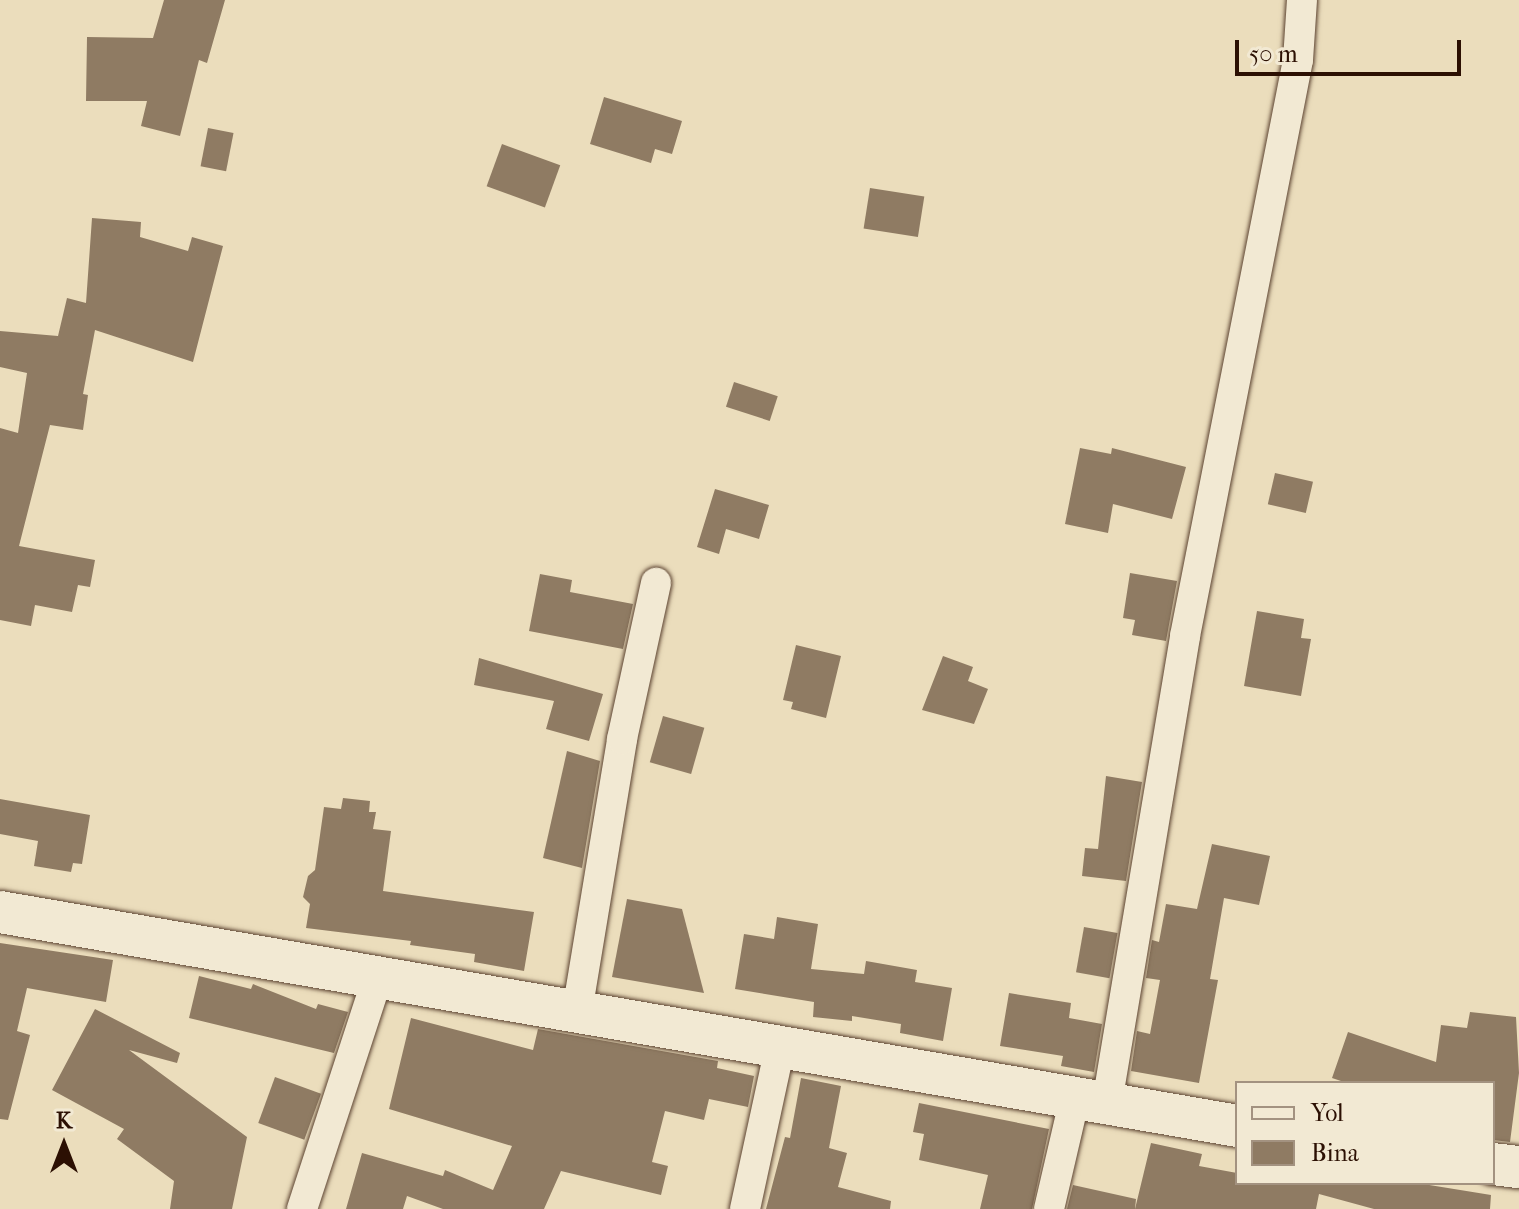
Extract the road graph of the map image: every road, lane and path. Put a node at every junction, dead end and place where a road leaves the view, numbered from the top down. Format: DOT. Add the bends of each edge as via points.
graph roads {
  1 [pos="1302,0"];
  2 [pos="656,583"];
  3 [pos="0,912"];
  4 [pos="378,977"];
  5 [pos="577,1012"];
  6 [pos="780,1047"];
  7 [pos="1091,1100"];
  8 [pos="1235,1126"];
  9 [pos="1495,1164"];
  10 [pos="1519,1167"];
  11 [pos="302,1209"];
  12 [pos="745,1209"];
  13 [pos="1049,1209"];
  1 -- 7 [label="street" via="1298,60"];
  2 -- 5 [label="street" via="622,739"];
  3 -- 4 [label="street"];
  4 -- 5 [label="street"];
  4 -- 11 [label="street"];
  5 -- 6 [label="street"];
  6 -- 7 [label="street"];
  6 -- 12 [label="street"];
  7 -- 8 [label="street"];
  7 -- 13 [label="street"];
  9 -- 10 [label="street"];
}
